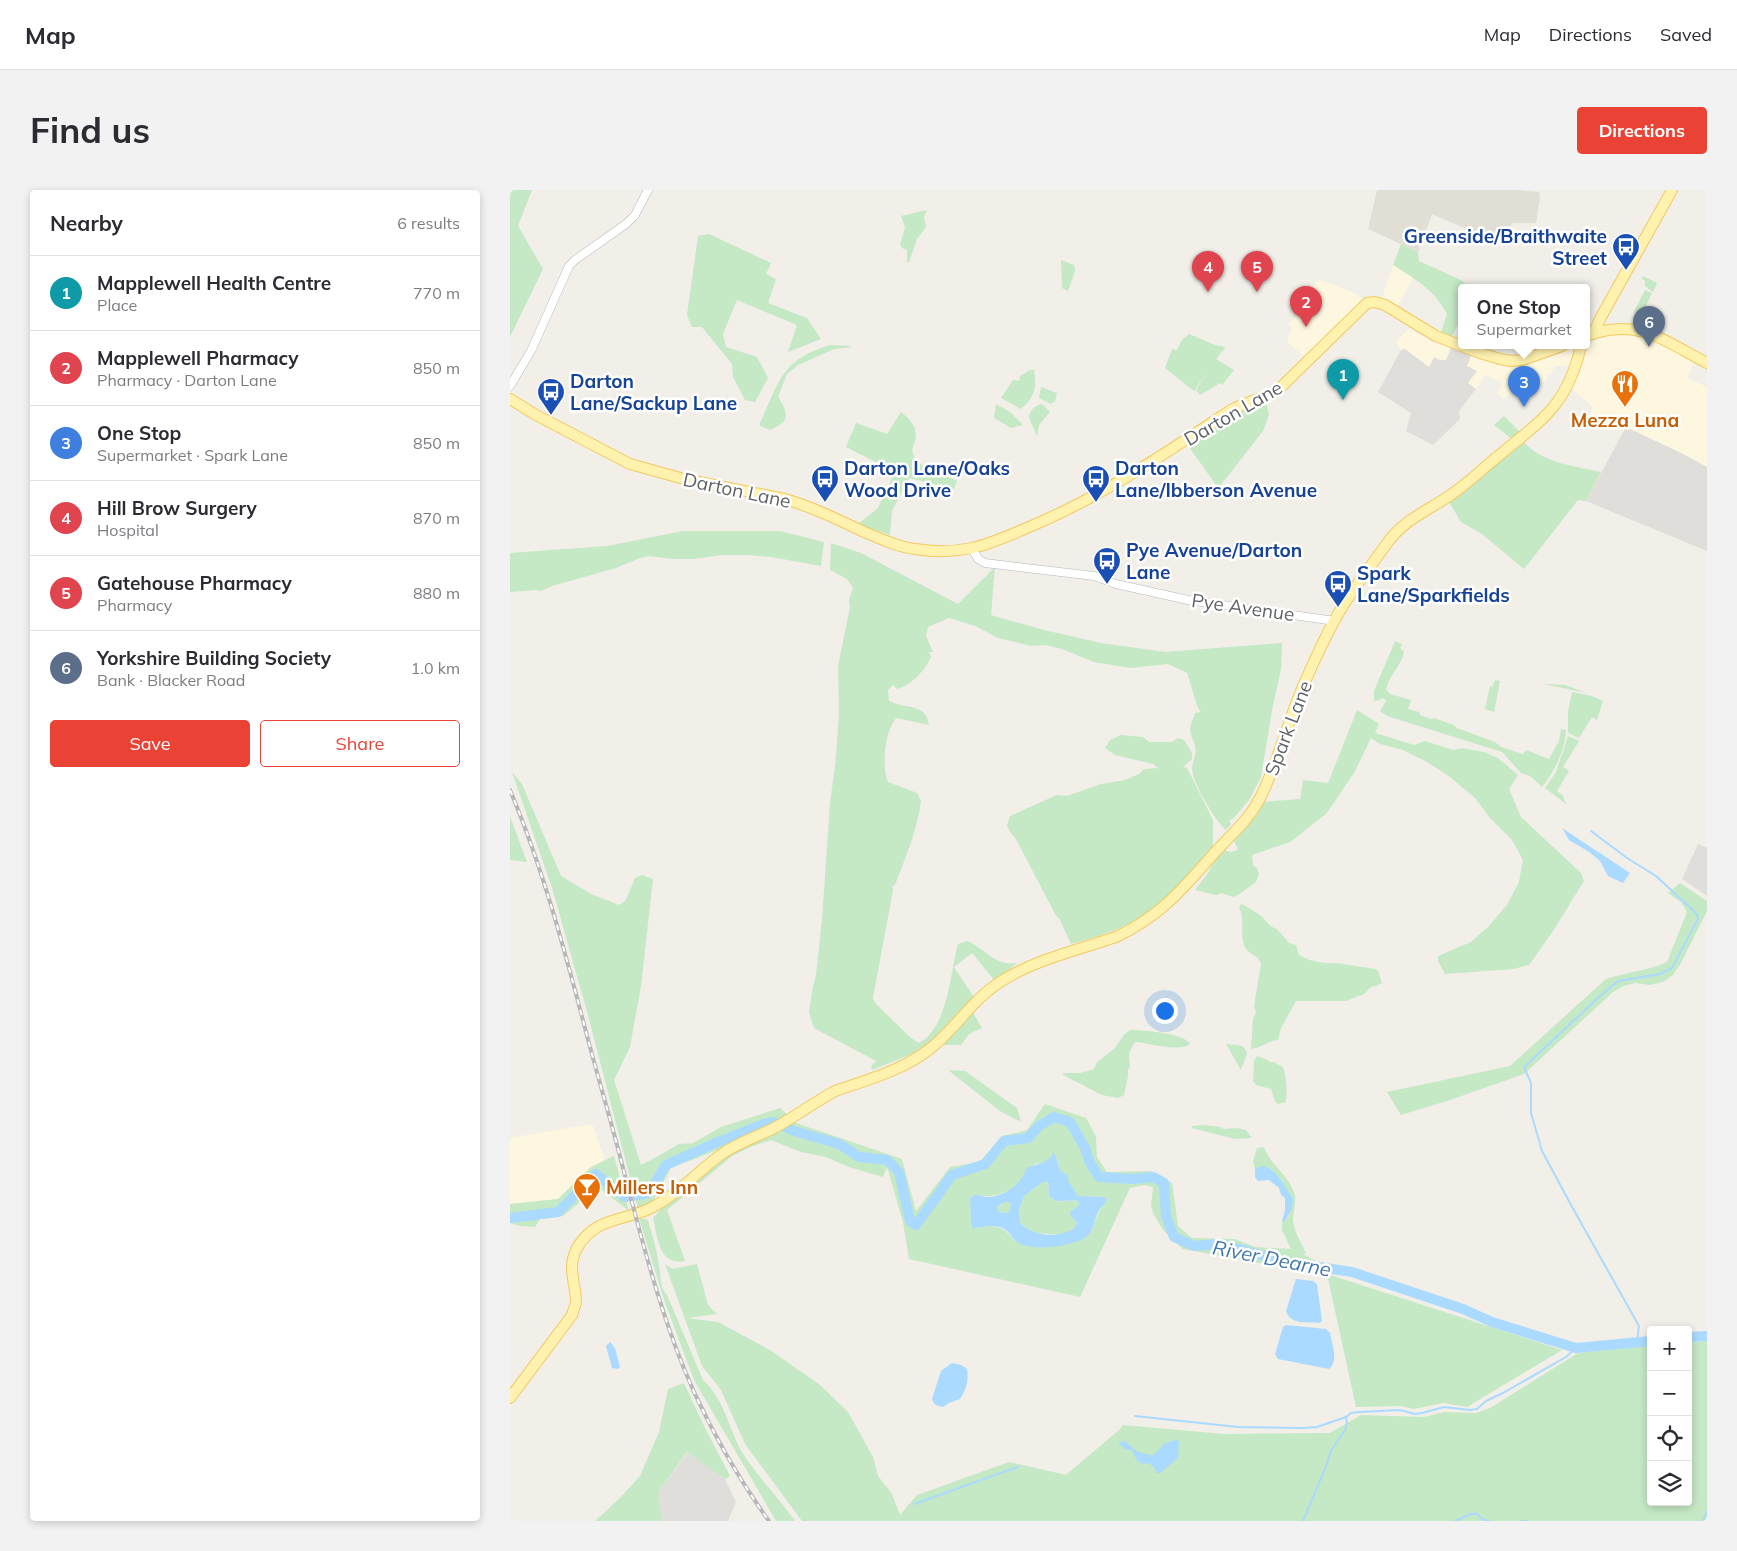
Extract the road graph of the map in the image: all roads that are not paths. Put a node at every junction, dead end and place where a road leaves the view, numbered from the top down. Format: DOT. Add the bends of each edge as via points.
graph roads {
  1 [pos="648,190"];
  2 [pos="1672,190"];
  3 [pos="1605,312"];
  4 [pos="1609,329"];
  5 [pos="1590,335"];
  6 [pos="1458,344"];
  7 [pos="1470,349"];
  8 [pos="1553,349"];
  9 [pos="1580,349"];
  10 [pos="1707,363"];
  11 [pos="510,386"];
  12 [pos="510,399"];
  13 [pos="972,548"];
  14 [pos="1335,620"];
  15 [pos="510,1398"];
  1 -- 11 [label="street" via="635,215 626,224 569,266 530,351"];
  2 -- 3 [label="main road"];
  3 -- 4 [label="main road"];
  3 -- 5 [label="main road"];
  4 -- 5 [label="main road"];
  4 -- 10 [label="main road" via="1641,330"];
  6 -- 13 [label="main road, Darton Lane" via="1436,336 1385,305 1367,303 1277,391 1231,410 1069,510"];
  7 -- 8 [label="main road, Darton Lane" via="1511,361"];
  9 -- 14 [label="main road, Spark Lane" via="1568,386 1547,417 1460,489 1403,525"];
  12 -- 13 [label="main road, Darton Lane" via="597,447 644,468 785,499 876,537 914,549 945,552"];
  13 -- 14 [label="street, Pye Avenue" via="978,559 985,563 1094,576 1188,600"];
  14 -- 15 [label="main road, Spark Lane" via="1303,686 1277,760 1256,805 1180,892 1151,918 1128,932 1032,966 1004,980 983,995 934,1046 908,1064 835,1092 719,1156 686,1185 655,1205 593,1230 578,1246 571,1270 576,1300 572,1315"];
}
